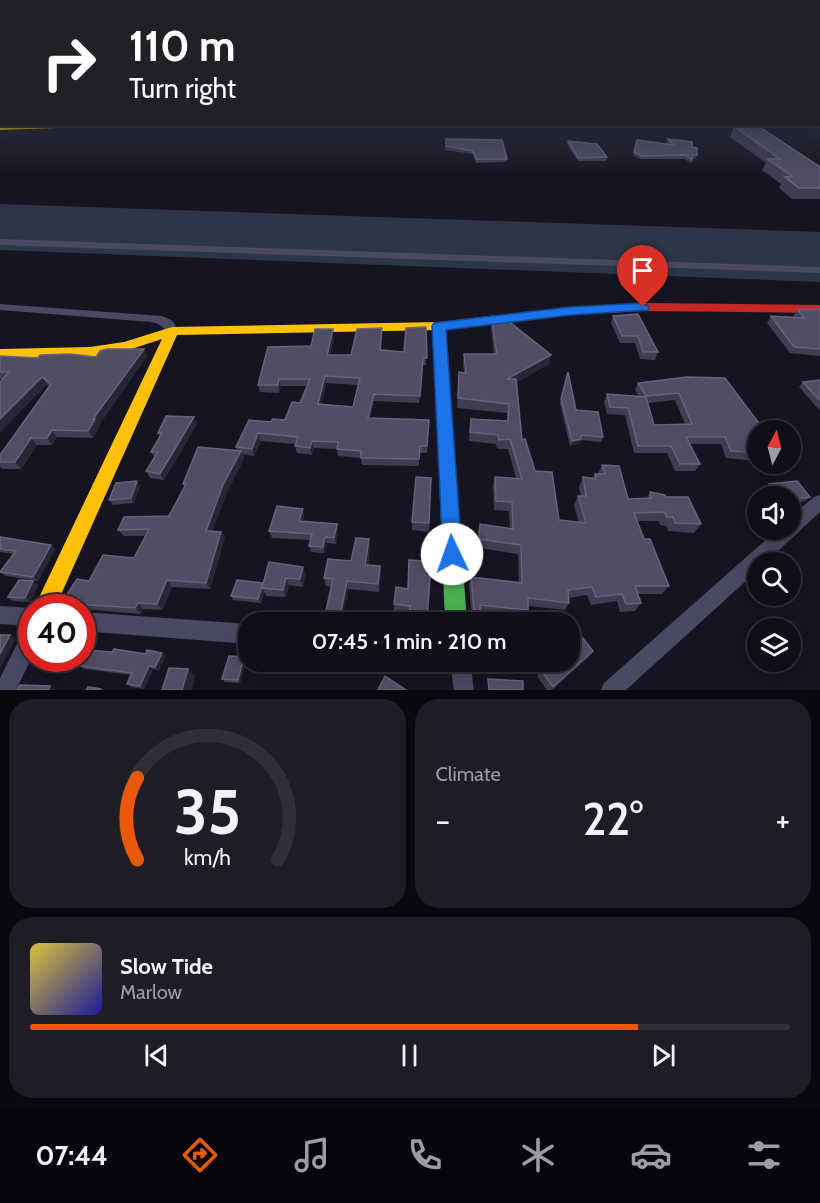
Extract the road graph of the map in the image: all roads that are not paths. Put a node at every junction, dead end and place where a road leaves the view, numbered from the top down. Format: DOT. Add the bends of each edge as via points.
graph roads {
  1 [pos="83,126"];
  2 [pos="0,128"];
  3 [pos="0,242"];
  4 [pos="820,270"];
  5 [pos="0,307"];
  6 [pos="820,309"];
  7 [pos="439,326"];
  8 [pos="172,331"];
  9 [pos="0,354"];
  10 [pos="820,502"];
  11 [pos="801,519"];
  12 [pos="778,540"];
  13 [pos="50,594"];
  14 [pos="455,612"];
  15 [pos="0,615"];
  16 [pos="18,616"];
  17 [pos="96,622"];
  18 [pos="238,633"];
  19 [pos="18,664"];
  20 [pos="461,672"];
  21 [pos="5,690"];
  22 [pos="464,690"];
  23 [pos="611,690"];
  1 -- 2 [label="main road"];
  3 -- 4 [label="street"];
  5 -- 8 [label="street" via="162,320"];
  6 -- 7 [label="main road" via="643,307"];
  7 -- 8 [label="main road"];
  7 -- 14 [label="main road"];
  8 -- 9 [label="main road" via="90,352"];
  8 -- 13 [label="main road"];
  10 -- 11 [label="street"];
  12 -- 23 [label="street"];
  15 -- 16 [label="street"];
  17 -- 18 [label="street"];
  19 -- 21 [label="street"];
  20 -- 22 [label="street"];
}
